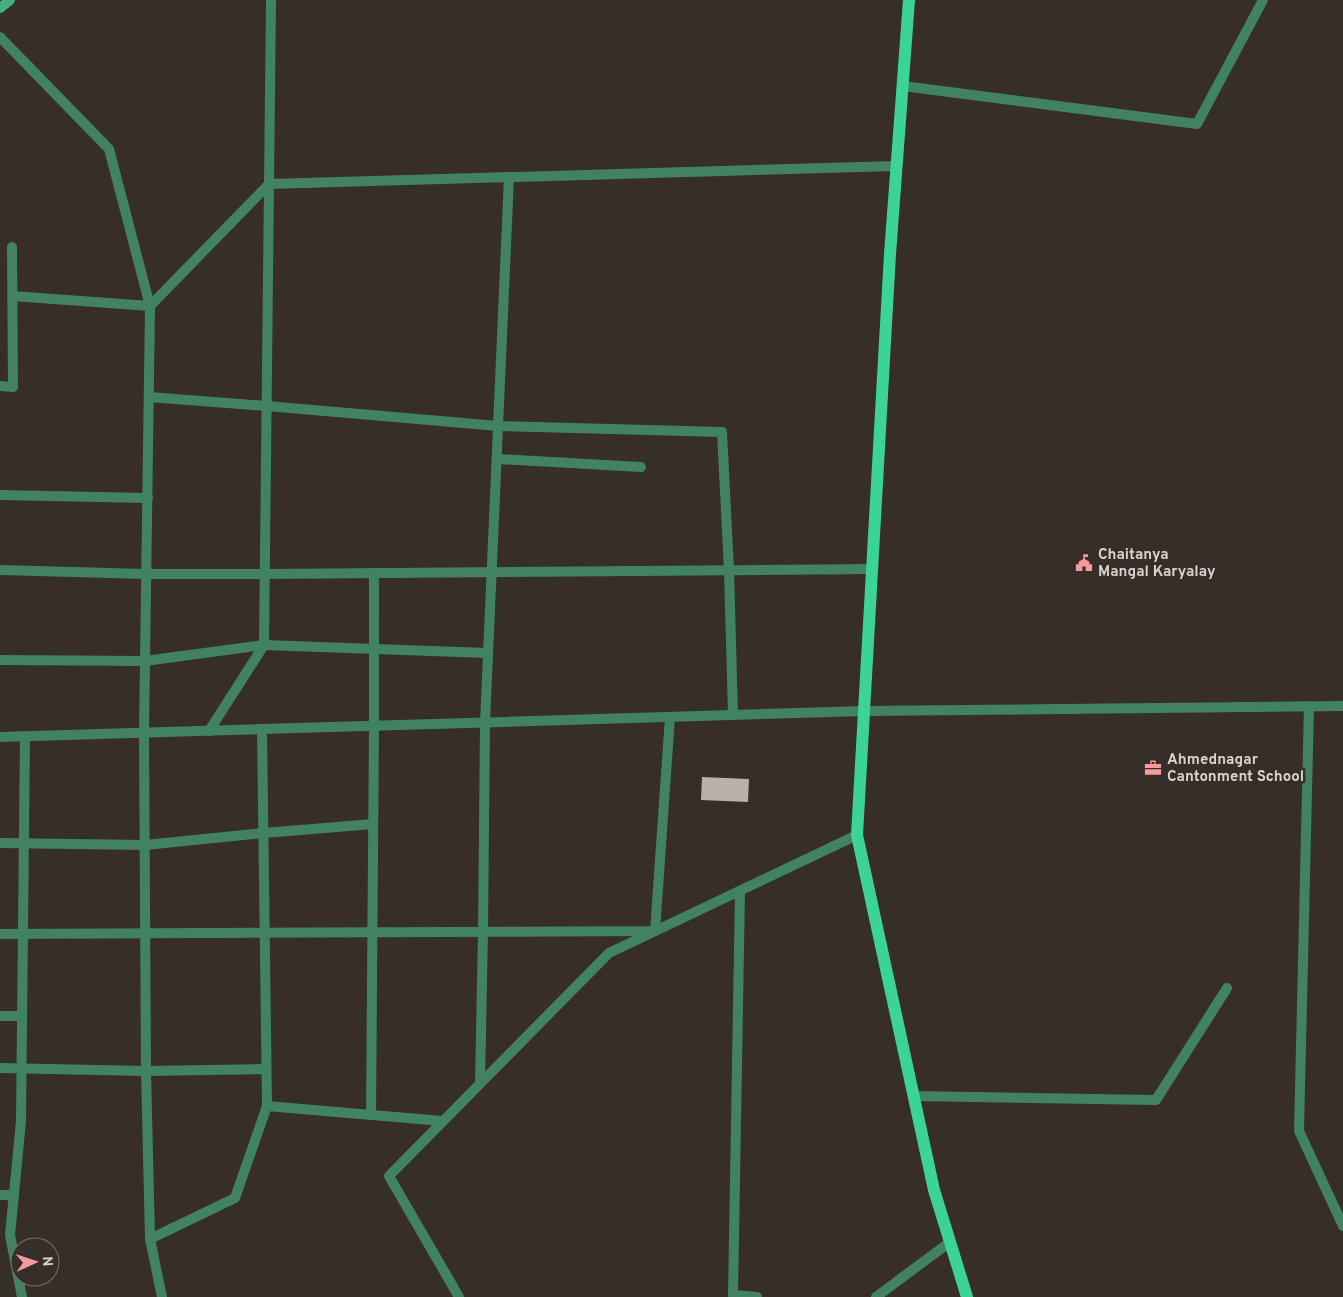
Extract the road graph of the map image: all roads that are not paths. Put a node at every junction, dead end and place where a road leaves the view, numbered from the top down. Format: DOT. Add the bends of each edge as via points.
graph roads {
  1 [pos="10,0"];
  2 [pos="271,0"];
  3 [pos="909,0"];
  4 [pos="1263,0"];
  5 [pos="0,8"];
  6 [pos="0,37"];
  7 [pos="903,86"];
  8 [pos="897,166"];
  9 [pos="509,177"];
  10 [pos="269,184"];
  11 [pos="12,247"];
  12 [pos="12,296"];
  13 [pos="150,306"];
  14 [pos="0,386"];
  15 [pos="149,397"];
  16 [pos="266,406"];
  17 [pos="498,426"];
  18 [pos="496,460"];
  19 [pos="641,467"];
  20 [pos="0,495"];
  21 [pos="148,498"];
  22 [pos="872,569"];
  23 [pos="0,570"];
  24 [pos="729,570"];
  25 [pos="492,572"];
  26 [pos="374,573"];
  27 [pos="146,574"];
  28 [pos="265,574"];
  29 [pos="264,645"];
  30 [pos="373,649"];
  31 [pos="487,653"];
  32 [pos="0,660"];
  33 [pos="145,661"];
  34 [pos="1309,706"];
  35 [pos="1343,706"];
  36 [pos="864,711"];
  37 [pos="732,715"];
  38 [pos="670,717"];
  39 [pos="485,723"];
  40 [pos="374,726"];
  41 [pos="262,729"];
  42 [pos="209,731"];
  43 [pos="144,733"];
  44 [pos="25,736"];
  45 [pos="0,737"];
  46 [pos="373,824"];
  47 [pos="264,833"];
  48 [pos="857,835"];
  49 [pos="0,843"];
  50 [pos="24,843"];
  51 [pos="145,845"];
  52 [pos="740,891"];
  53 [pos="655,931"];
  54 [pos="373,932"];
  55 [pos="483,932"];
  56 [pos="264,933"];
  57 [pos="0,934"];
  58 [pos="23,934"];
  59 [pos="146,934"];
  60 [pos="1228,988"];
  61 [pos="0,1016"];
  62 [pos="22,1016"];
  63 [pos="0,1068"];
  64 [pos="22,1068"];
  65 [pos="266,1069"];
  66 [pos="146,1071"];
  67 [pos="480,1084"];
  68 [pos="913,1096"];
  69 [pos="267,1106"];
  70 [pos="371,1115"];
  71 [pos="442,1121"];
  72 [pos="0,1195"];
  73 [pos="14,1195"];
  74 [pos="1343,1226"];
  75 [pos="150,1239"];
  76 [pos="950,1242"];
  77 [pos="22,1297"];
  78 [pos="162,1297"];
  79 [pos="460,1297"];
  80 [pos="757,1297"];
  81 [pos="876,1297"];
  82 [pos="967,1297"];
  1 -- 5 [label="street"];
  2 -- 10 [label="street"];
  3 -- 7 [label="main road"];
  4 -- 7 [label="street" via="1197,124"];
  6 -- 13 [label="street" via="109,149"];
  7 -- 8 [label="main road"];
  8 -- 9 [label="street"];
  8 -- 22 [label="main road"];
  9 -- 10 [label="street"];
  9 -- 17 [label="street"];
  10 -- 13 [label="street"];
  10 -- 16 [label="street"];
  11 -- 12 [label="street"];
  12 -- 13 [label="street"];
  12 -- 14 [label="street" via="13,387"];
  13 -- 15 [label="street"];
  15 -- 16 [label="street"];
  15 -- 21 [label="street"];
  16 -- 17 [label="street"];
  16 -- 28 [label="street"];
  17 -- 18 [label="street"];
  17 -- 24 [label="street" via="722,432"];
  18 -- 19 [label="street"];
  18 -- 25 [label="street"];
  20 -- 21 [label="street"];
  21 -- 27 [label="street"];
  22 -- 24 [label="street"];
  22 -- 36 [label="main road"];
  23 -- 27 [label="street"];
  24 -- 25 [label="street"];
  24 -- 37 [label="street"];
  25 -- 26 [label="street"];
  25 -- 31 [label="street"];
  26 -- 28 [label="street"];
  26 -- 30 [label="street"];
  27 -- 28 [label="street"];
  27 -- 33 [label="street"];
  28 -- 29 [label="street"];
  29 -- 30 [label="street"];
  29 -- 33 [label="street"];
  29 -- 42 [label="street"];
  30 -- 31 [label="street"];
  30 -- 40 [label="street"];
  31 -- 39 [label="street"];
  32 -- 33 [label="street"];
  33 -- 43 [label="street"];
  34 -- 35 [label="street"];
  34 -- 36 [label="street"];
  34 -- 74 [label="street" via="1299,1131"];
  36 -- 37 [label="street"];
  36 -- 48 [label="main road"];
  37 -- 38 [label="street"];
  38 -- 39 [label="street"];
  38 -- 53 [label="street"];
  39 -- 40 [label="street"];
  39 -- 55 [label="street"];
  40 -- 41 [label="street"];
  40 -- 46 [label="street"];
  41 -- 42 [label="street"];
  41 -- 47 [label="street"];
  42 -- 43 [label="street"];
  43 -- 44 [label="street"];
  43 -- 51 [label="street"];
  44 -- 45 [label="street"];
  44 -- 50 [label="street"];
  46 -- 47 [label="street"];
  46 -- 54 [label="street"];
  47 -- 51 [label="street"];
  47 -- 56 [label="street"];
  48 -- 52 [label="street"];
  48 -- 68 [label="main road"];
  49 -- 50 [label="street"];
  50 -- 51 [label="street"];
  50 -- 58 [label="street"];
  51 -- 59 [label="street"];
  52 -- 53 [label="street"];
  52 -- 80 [label="street" via="733,1295"];
  53 -- 55 [label="street"];
  53 -- 67 [label="street" via="609,953"];
  54 -- 55 [label="street"];
  54 -- 56 [label="street"];
  54 -- 70 [label="street"];
  55 -- 67 [label="street"];
  56 -- 59 [label="street"];
  56 -- 65 [label="street"];
  57 -- 58 [label="street"];
  58 -- 59 [label="street"];
  58 -- 62 [label="street"];
  59 -- 66 [label="street"];
  60 -- 68 [label="street" via="1156,1100"];
  61 -- 62 [label="street"];
  62 -- 64 [label="street"];
  63 -- 64 [label="street"];
  64 -- 66 [label="street"];
  64 -- 73 [label="street"];
  65 -- 66 [label="street"];
  65 -- 69 [label="street"];
  66 -- 75 [label="street"];
  67 -- 71 [label="street"];
  68 -- 76 [label="main road" via="934,1190"];
  69 -- 70 [label="street"];
  69 -- 75 [label="street" via="235,1198"];
  70 -- 71 [label="street"];
  71 -- 79 [label="street" via="389,1176"];
  72 -- 73 [label="street"];
  73 -- 77 [label="street" via="10,1235"];
  75 -- 78 [label="street"];
  76 -- 81 [label="street"];
  76 -- 82 [label="main road"];
}
